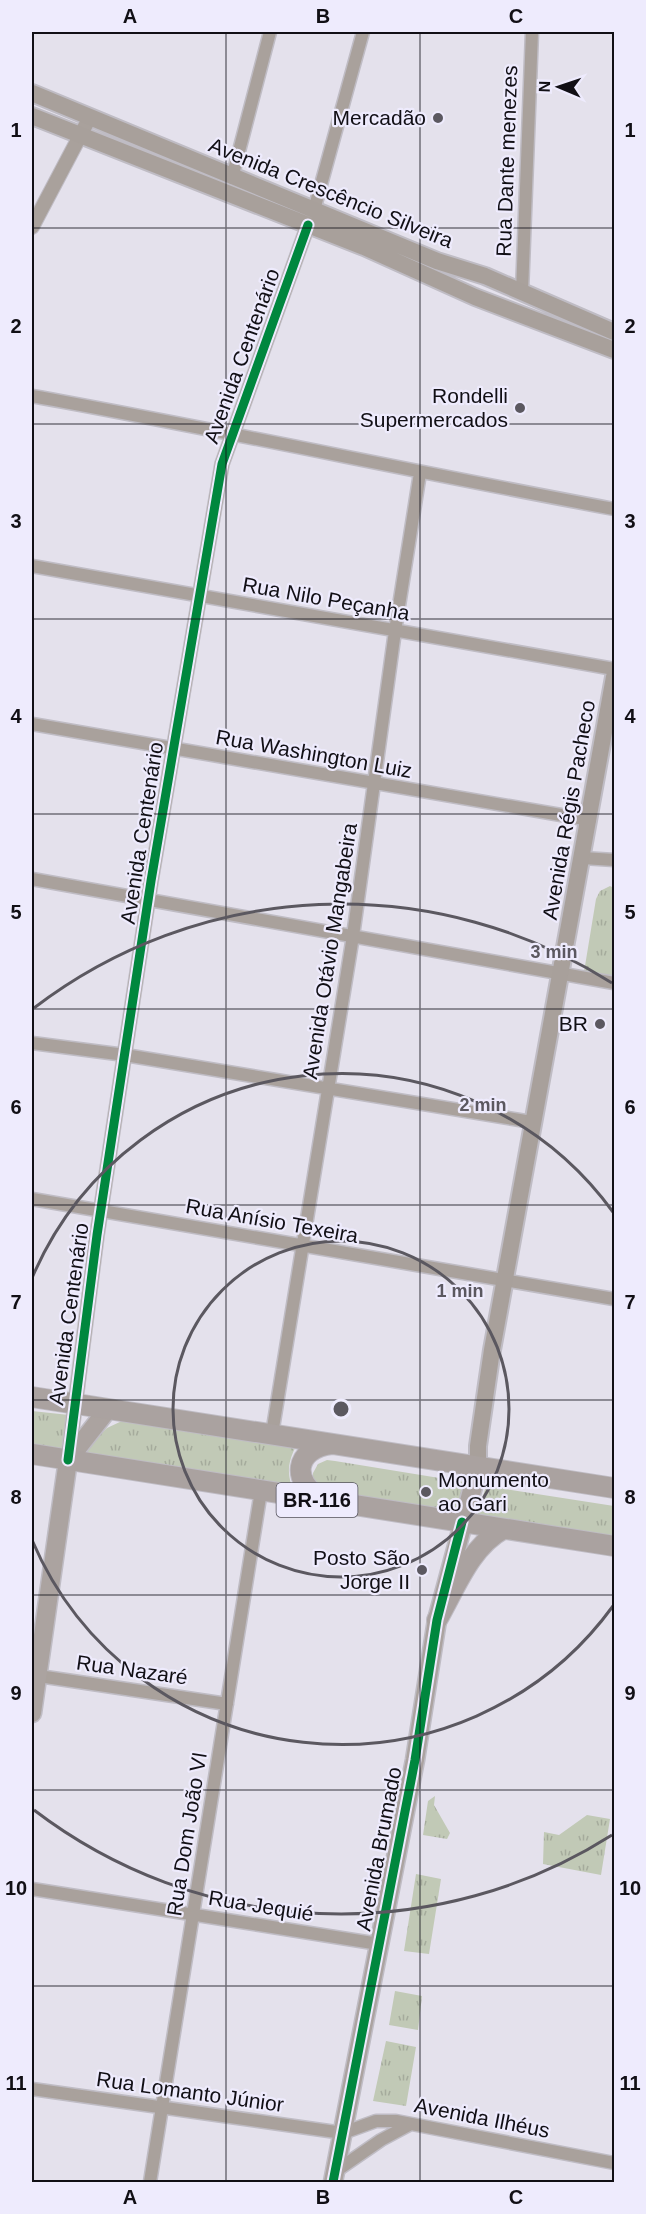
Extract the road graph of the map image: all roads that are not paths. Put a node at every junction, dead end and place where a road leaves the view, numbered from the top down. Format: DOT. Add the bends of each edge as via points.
graph roads {
  1 [pos="270,32"];
  2 [pos="363,32"];
  3 [pos="532,32"];
  4 [pos="32,93"];
  5 [pos="32,116"];
  6 [pos="90,117"];
  7 [pos="80,136"];
  8 [pos="232,178"];
  9 [pos="311,217"];
  10 [pos="32,227"];
  11 [pos="485,276"];
  12 [pos="522,292"];
  13 [pos="475,297"];
  14 [pos="517,313"];
  15 [pos="615,332"];
  16 [pos="615,350"];
  17 [pos="32,396"];
  18 [pos="233,432"];
  19 [pos="420,473"];
  20 [pos="615,509"];
  21 [pos="32,566"];
  22 [pos="197,595"];
  23 [pos="395,632"];
  24 [pos="615,669"];
  25 [pos="615,677"];
  26 [pos="32,724"];
  27 [pos="173,750"];
  28 [pos="375,784"];
  29 [pos="590,820"];
  30 [pos="584,858"];
  31 [pos="612,864"];
  32 [pos="32,879"];
  33 [pos="148,900"];
  34 [pos="353,936"];
  35 [pos="562,975"];
  36 [pos="615,983"];
  37 [pos="32,1043"];
  38 [pos="125,1055"];
  39 [pos="328,1089"];
  40 [pos="532,1122"];
  41 [pos="32,1199"];
  42 [pos="100,1211"];
  43 [pos="302,1246"];
  44 [pos="505,1281"];
  45 [pos="615,1299"];
  46 [pos="32,1397"];
  47 [pos="75,1403"];
  48 [pos="108,1409"];
  49 [pos="272,1434"];
  50 [pos="334,1444"];
  51 [pos="478,1446"];
  52 [pos="32,1454"];
  53 [pos="68,1460"];
  54 [pos="478,1468"];
  55 [pos="613,1488"];
  56 [pos="261,1491"];
  57 [pos="328,1501"];
  58 [pos="462,1522"];
  59 [pos="503,1529"];
  60 [pos="611,1545"];
  61 [pos="437,1620"];
  62 [pos="34,1676"];
  63 [pos="227,1704"];
  64 [pos="32,1713"];
  65 [pos="32,1889"];
  66 [pos="195,1916"];
  67 [pos="379,1944"];
  68 [pos="32,2089"];
  69 [pos="163,2109"];
  70 [pos="409,2125"];
  71 [pos="343,2133"];
  72 [pos="615,2163"];
  73 [pos="334,2177"];
  74 [pos="150,2182"];
  1 -- 8 [label="street"];
  2 -- 9 [label="street"];
  3 -- 12 [label="street, Rua Dante menezes"];
  4 -- 6 [label="main road, Avenida Crescêncio Silveira"];
  5 -- 7 [label="main road, Avenida Crescêncio Silveira"];
  6 -- 7 [label="street"];
  6 -- 8 [label="main road, Avenida Crescêncio Silveira"];
  7 -- 9 [label="main road, Avenida Crescêncio Silveira"];
  7 -- 10 [label="street"];
  8 -- 9 [label="main road, Avenida Crescêncio Silveira"];
  9 -- 11 [label="main road, Avenida Crescêncio Silveira"];
  9 -- 13 [label="main road, Avenida Crescêncio Silveira"];
  9 -- 18 [label="street, Avenida Centenário"];
  11 -- 12 [label="main road, Avenida Crescêncio Silveira"];
  11 -- 13 [label="main road" via="475,285"];
  12 -- 14 [label="main road" via="524,304"];
  12 -- 15 [label="main road, Avenida Crescêncio Silveira"];
  13 -- 14 [label="main road, Avenida Crescêncio Silveira"];
  14 -- 16 [label="main road, Avenida Crescêncio Silveira"];
  17 -- 18 [label="street"];
  18 -- 19 [label="street"];
  18 -- 22 [label="street, Avenida Centenário" via="222,464"];
  19 -- 20 [label="street"];
  19 -- 23 [label="street, Avenida Otávio Mangabeira"];
  21 -- 22 [label="street, Rua Nilo Peçanha"];
  22 -- 23 [label="street, Rua Nilo Peçanha"];
  22 -- 27 [label="street, Avenida Centenário"];
  23 -- 24 [label="street, Rua Nilo Peçanha"];
  23 -- 28 [label="street, Avenida Otávio Mangabeira"];
  25 -- 29 [label="main road, Avenida Régis Pacheco"];
  26 -- 27 [label="street, Rua Washington Luiz"];
  27 -- 28 [label="street, Rua Washington Luiz"];
  27 -- 33 [label="street, Avenida Centenário"];
  28 -- 29 [label="street, Rua Washington Luiz"];
  28 -- 34 [label="street, Avenida Otávio Mangabeira"];
  29 -- 30 [label="main road, Avenida Régis Pacheco"];
  30 -- 31 [label="street"];
  30 -- 35 [label="main road, Avenida Régis Pacheco"];
  32 -- 33 [label="street"];
  33 -- 34 [label="street"];
  33 -- 38 [label="street, Avenida Centenário"];
  34 -- 35 [label="street"];
  34 -- 39 [label="street, Avenida Otávio Mangabeira"];
  35 -- 36 [label="street"];
  35 -- 40 [label="main road, Avenida Régis Pacheco"];
  37 -- 38 [label="street"];
  38 -- 39 [label="street"];
  38 -- 42 [label="street, Avenida Centenário"];
  39 -- 40 [label="street"];
  39 -- 43 [label="street, Avenida Otávio Mangabeira"];
  40 -- 44 [label="main road, Avenida Régis Pacheco"];
  41 -- 42 [label="street, Rua Anísio Texeira"];
  42 -- 43 [label="street, Rua Anísio Texeira"];
  42 -- 47 [label="street, Avenida Centenário"];
  43 -- 44 [label="street, Rua Anísio Texeira"];
  43 -- 49 [label="street, Avenida Otávio Mangabeira"];
  44 -- 45 [label="street, Rua Anísio Texeira"];
  44 -- 51 [label="main road, Avenida Régis Pacheco"];
  46 -- 47 [label="highway"];
  47 -- 48 [label="highway"];
  47 -- 53 [label="street, Avenida Centenário"];
  48 -- 49 [label="highway"];
  48 -- 53 [label="main road"];
  49 -- 50 [label="highway"];
  50 -- 54 [label="highway"];
  50 -- 57 [label="highway" via="314,1448 300,1469 307,1489"];
  51 -- 54 [label="main road, Avenida Brumado"];
  52 -- 53 [label="highway, BR-116"];
  53 -- 56 [label="highway, BR-116"];
  53 -- 62 [label="main road"];
  54 -- 55 [label="highway"];
  54 -- 58 [label="main road, Avenida Brumado"];
  56 -- 57 [label="highway, BR-116"];
  56 -- 63 [label="street, Rua Dom João VI"];
  57 -- 58 [label="highway, BR-116"];
  58 -- 59 [label="highway, BR-116"];
  58 -- 61 [label="main road, Avenida Brumado"];
  59 -- 60 [label="highway, BR-116"];
  59 -- 61 [label="highway" via="477,1551"];
  61 -- 67 [label="main road, Avenida Brumado" via="415,1760"];
  62 -- 63 [label="street, Rua Nazaré"];
  62 -- 64 [label="main road"];
  63 -- 66 [label="street, Rua Dom João VI"];
  65 -- 66 [label="street, Rua Jequié"];
  66 -- 67 [label="street, Rua Jequié"];
  66 -- 69 [label="street, Rua Dom João VI"];
  67 -- 71 [label="main road, Avenida Brumado"];
  68 -- 69 [label="street, Rua Lomanto Júnior"];
  69 -- 71 [label="street, Rua Lomanto Júnior"];
  69 -- 74 [label="street, Rua Dom João VI"];
  70 -- 71 [label="street, Avenida Ilhéus" via="378,2121"];
  70 -- 72 [label="street, Avenida Ilhéus"];
  70 -- 73 [label="street" via="381,2139"];
  71 -- 73 [label="main road, Avenida Brumado"];
}
